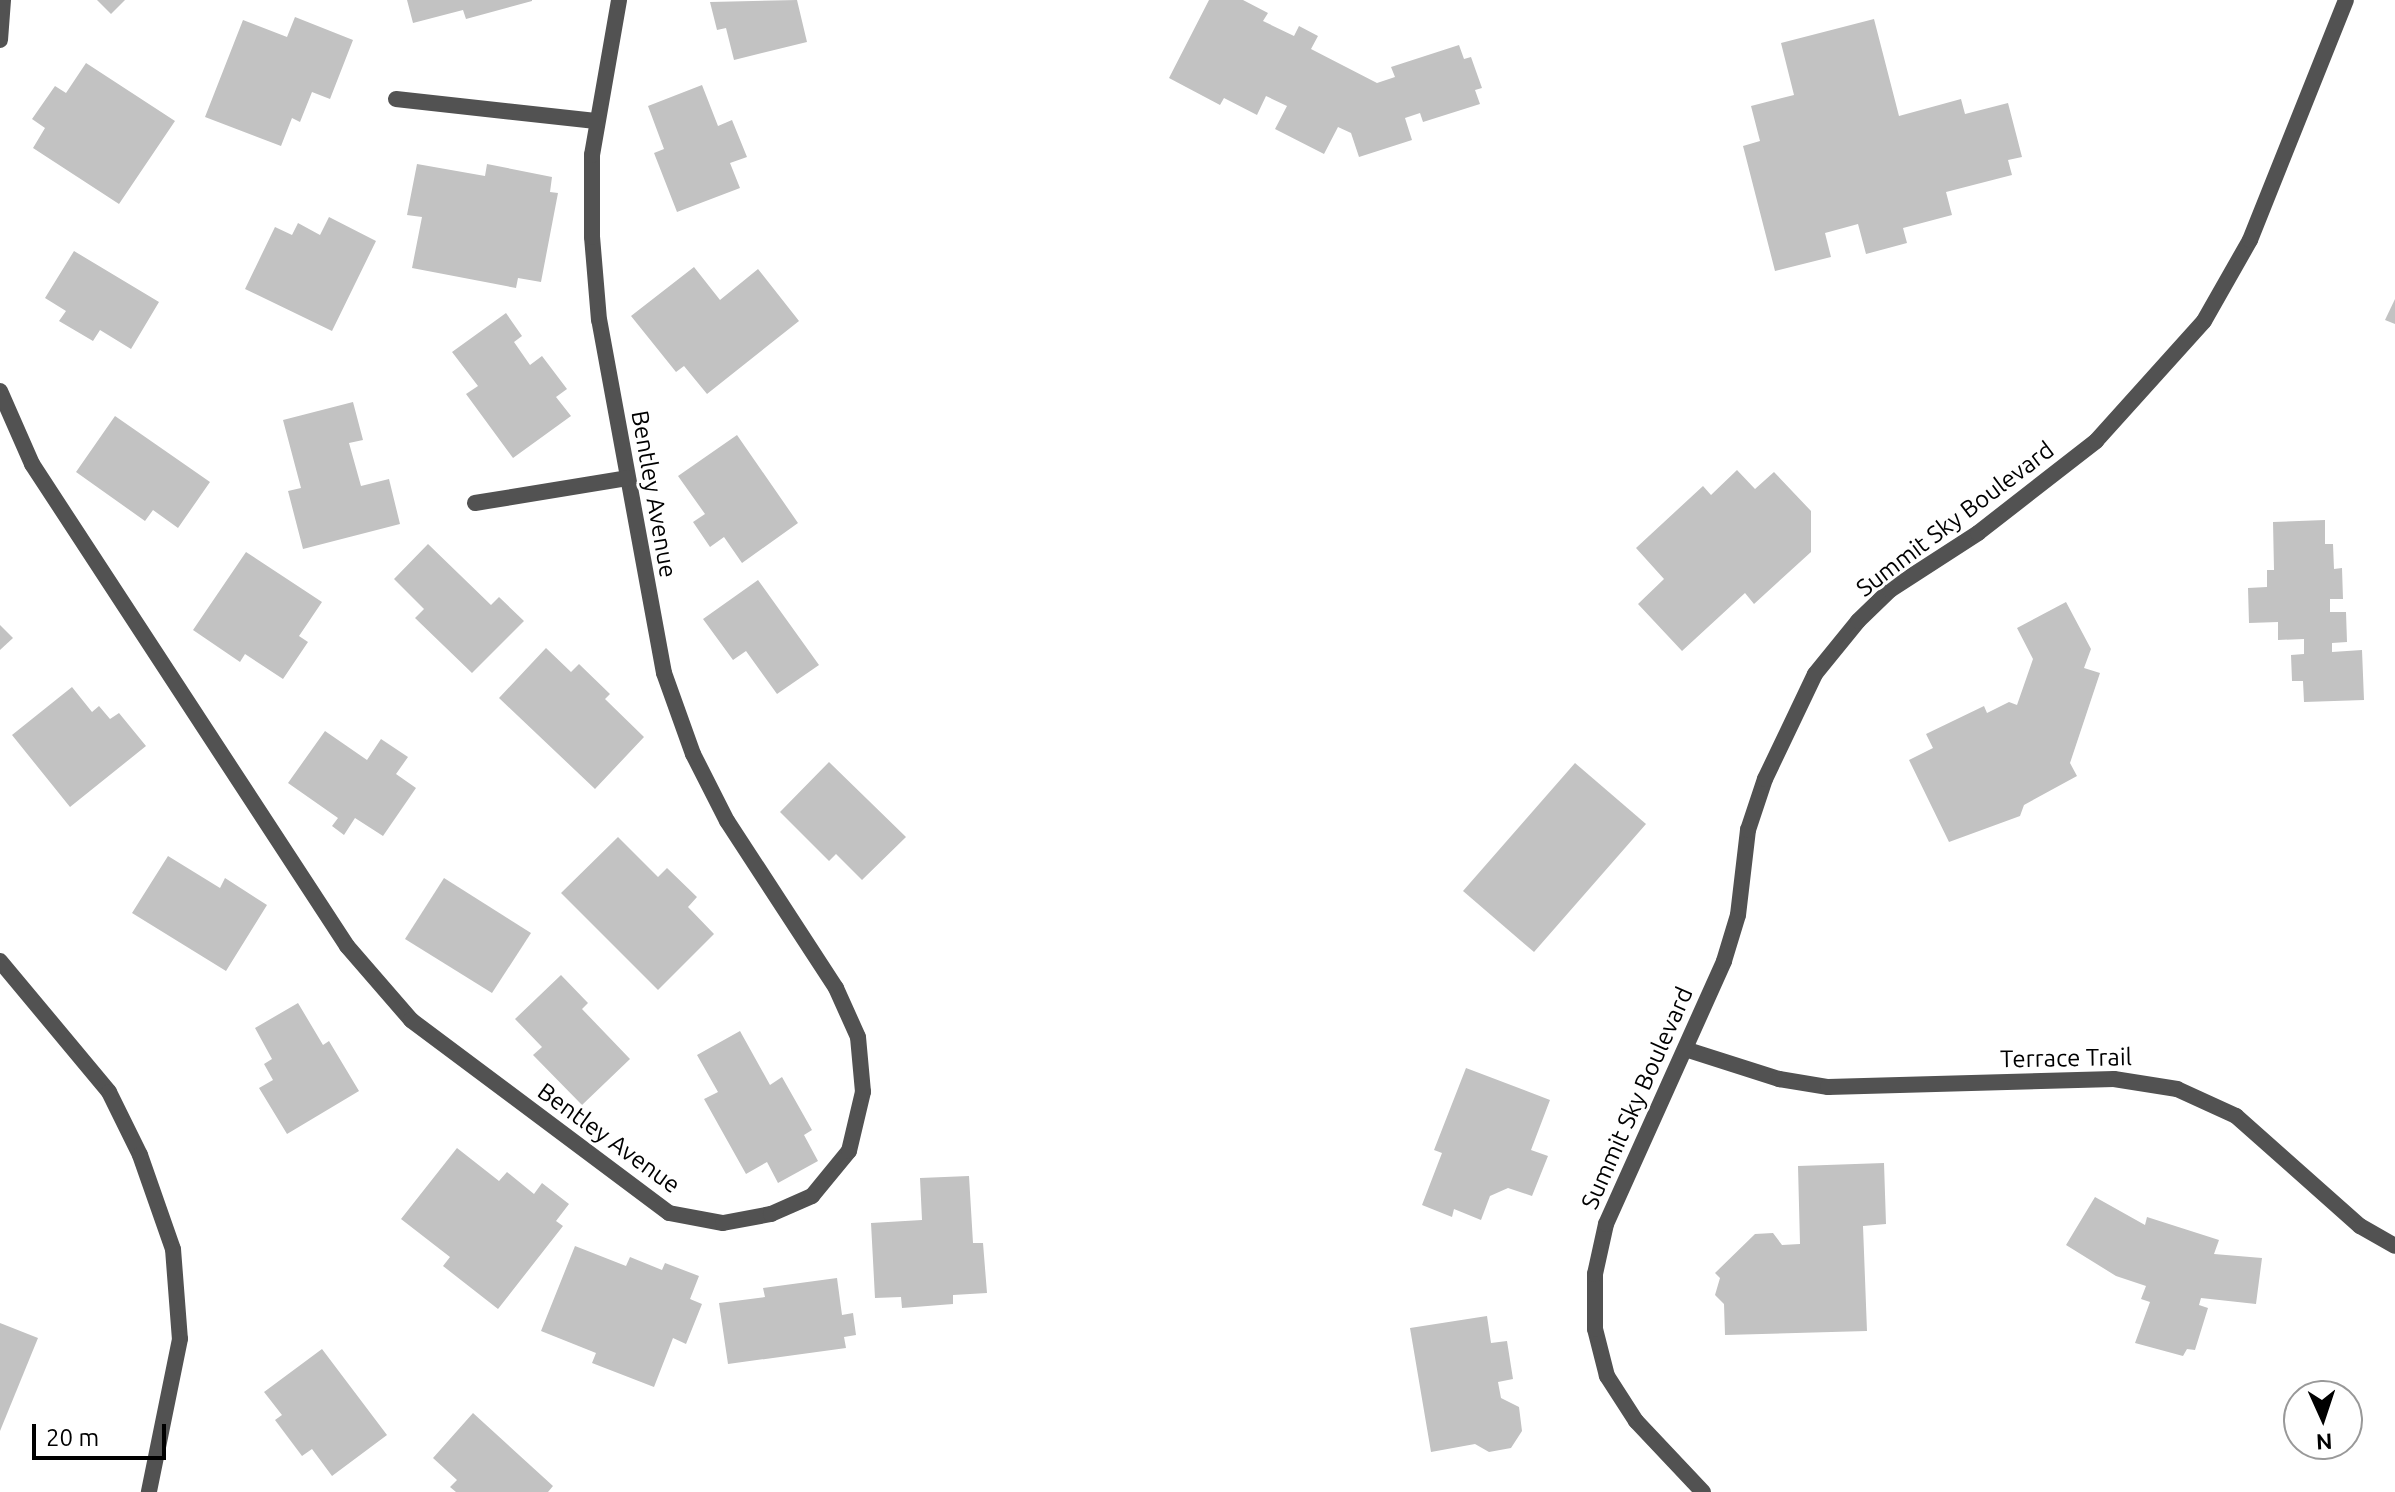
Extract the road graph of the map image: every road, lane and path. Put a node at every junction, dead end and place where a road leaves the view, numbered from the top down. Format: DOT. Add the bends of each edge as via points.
graph roads {
  1 [pos="3,0"];
  2 [pos="619,0"];
  3 [pos="2346,0"];
  4 [pos="0,40"];
  5 [pos="396,99"];
  6 [pos="596,121"];
  7 [pos="0,391"];
  8 [pos="627,478"];
  9 [pos="475,503"];
  10 [pos="0,961"];
  11 [pos="1688,1050"];
  12 [pos="2395,1246"];
  13 [pos="149,1492"];
  14 [pos="1703,1492"];
  1 -- 4 [label="street"];
  2 -- 6 [label="street, Bentley Avenue"];
  3 -- 11 [label="street, Summit Sky Boulevard" via="2250,240 2217,300 2175,359 2096,441 2040,488 1890,590 1815,674 1756,803 1735,926"];
  5 -- 6 [label="street"];
  6 -- 8 [label="street, Bentley Avenue" via="592,237 599,320"];
  7 -- 8 [label="street, Bentley Avenue" via="32,464 347,946 411,1020 669,1213 723,1223 771,1214 812,1196 849,1151 863,1092 858,1037 836,988 763,881 693,754 664,673"];
  8 -- 9 [label="street"];
  10 -- 13 [label="street" via="109,1092 140,1155 173,1249 180,1339"];
  11 -- 12 [label="street, Terrace Trail" via="1779,1079 1828,1087 2114,1079 2177,1089 2248,1124 2360,1226"];
  11 -- 14 [label="street, Summit Sky Boulevard" via="1606,1224 1594,1298 1600,1353 1620,1401"];
}
